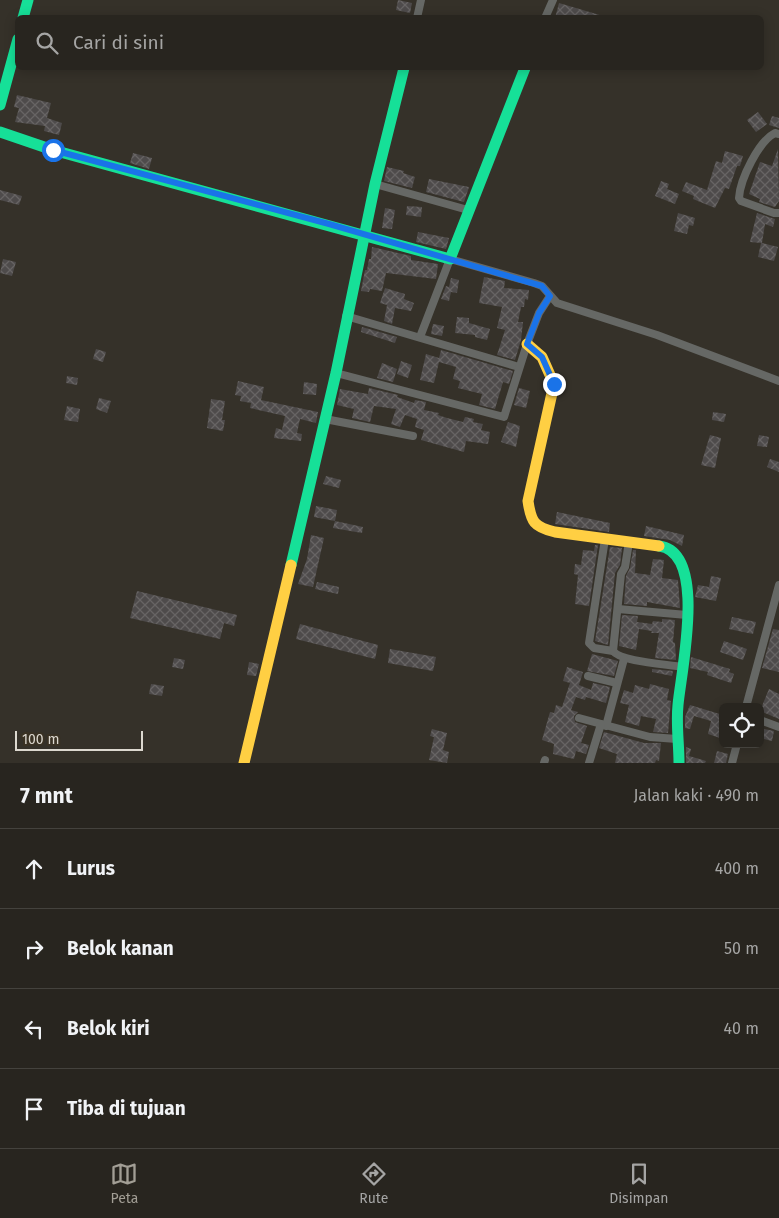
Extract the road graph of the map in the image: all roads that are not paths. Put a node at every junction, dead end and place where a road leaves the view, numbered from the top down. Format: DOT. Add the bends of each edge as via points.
graph roads {
  1 [pos="28,0"];
  2 [pos="420,0"];
  3 [pos="553,0"];
  4 [pos="24,15"];
  5 [pos="418,15"];
  6 [pos="546,15"];
  7 [pos="15,50"];
  8 [pos="404,70"];
  9 [pos="524,70"];
  10 [pos="0,105"];
  11 [pos="0,132"];
  12 [pos="779,134"];
  13 [pos="375,184"];
  14 [pos="468,210"];
  15 [pos="779,213"];
  16 [pos="365,236"];
  17 [pos="450,259"];
  18 [pos="550,296"];
  19 [pos="346,316"];
  20 [pos="420,337"];
  21 [pos="527,344"];
  22 [pos="519,367"];
  23 [pos="336,373"];
  24 [pos="779,381"];
  25 [pos="325,419"];
  26 [pos="413,436"];
  27 [pos="604,539"];
  28 [pos="629,542"];
  29 [pos="779,585"];
  30 [pos="618,609"];
  31 [pos="687,615"];
  32 [pos="775,615"];
  33 [pos="613,651"];
  34 [pos="624,660"];
  35 [pos="682,667"];
  36 [pos="588,676"];
  37 [pos="617,683"];
  38 [pos="747,703"];
  39 [pos="578,718"];
  40 [pos="764,721"];
  41 [pos="603,725"];
  42 [pos="779,727"];
  43 [pos="678,739"];
  44 [pos="736,748"];
  45 [pos="592,762"];
  46 [pos="244,763"];
  47 [pos="679,763"];
  48 [pos="732,763"];
  1 -- 4 [label="street"];
  2 -- 5 [label="street"];
  3 -- 6 [label="street"];
  7 -- 10 [label="street"];
  8 -- 13 [label="street"];
  9 -- 14 [label="street"];
  11 -- 16 [label="street" via="53,150"];
  12 -- 15 [label="street" via="775,133 763,141 739,198 741,202"];
  13 -- 14 [label="street"];
  13 -- 16 [label="street"];
  14 -- 17 [label="street"];
  16 -- 17 [label="street"];
  16 -- 19 [label="street"];
  17 -- 18 [label="street" via="542,286"];
  17 -- 20 [label="street"];
  18 -- 21 [label="street" via="539,313"];
  18 -- 24 [label="street" via="557,303 657,335"];
  19 -- 20 [label="street"];
  19 -- 23 [label="street"];
  20 -- 22 [label="street"];
  21 -- 22 [label="street"];
  21 -- 27 [label="street" via="542,357 554,384 528,501 530,517 540,528"];
  22 -- 23 [label="street" via="504,417"];
  23 -- 25 [label="street"];
  25 -- 26 [label="street"];
  25 -- 46 [label="street"];
  27 -- 28 [label="street"];
  27 -- 33 [label="street" via="589,643 594,648"];
  28 -- 30 [label="street"];
  28 -- 31 [label="street" via="669,547 678,553 686,571"];
  29 -- 32 [label="street"];
  30 -- 31 [label="street"];
  30 -- 33 [label="street"];
  31 -- 35 [label="street"];
  32 -- 38 [label="street"];
  33 -- 34 [label="street"];
  34 -- 35 [label="street"];
  34 -- 37 [label="street"];
  35 -- 43 [label="street"];
  36 -- 37 [label="street"];
  37 -- 41 [label="street"];
  39 -- 41 [label="street"];
  40 -- 42 [label="street"];
  41 -- 43 [label="street" via="650,737"];
  41 -- 45 [label="street"];
  43 -- 47 [label="street"];
  44 -- 48 [label="street"];
}
